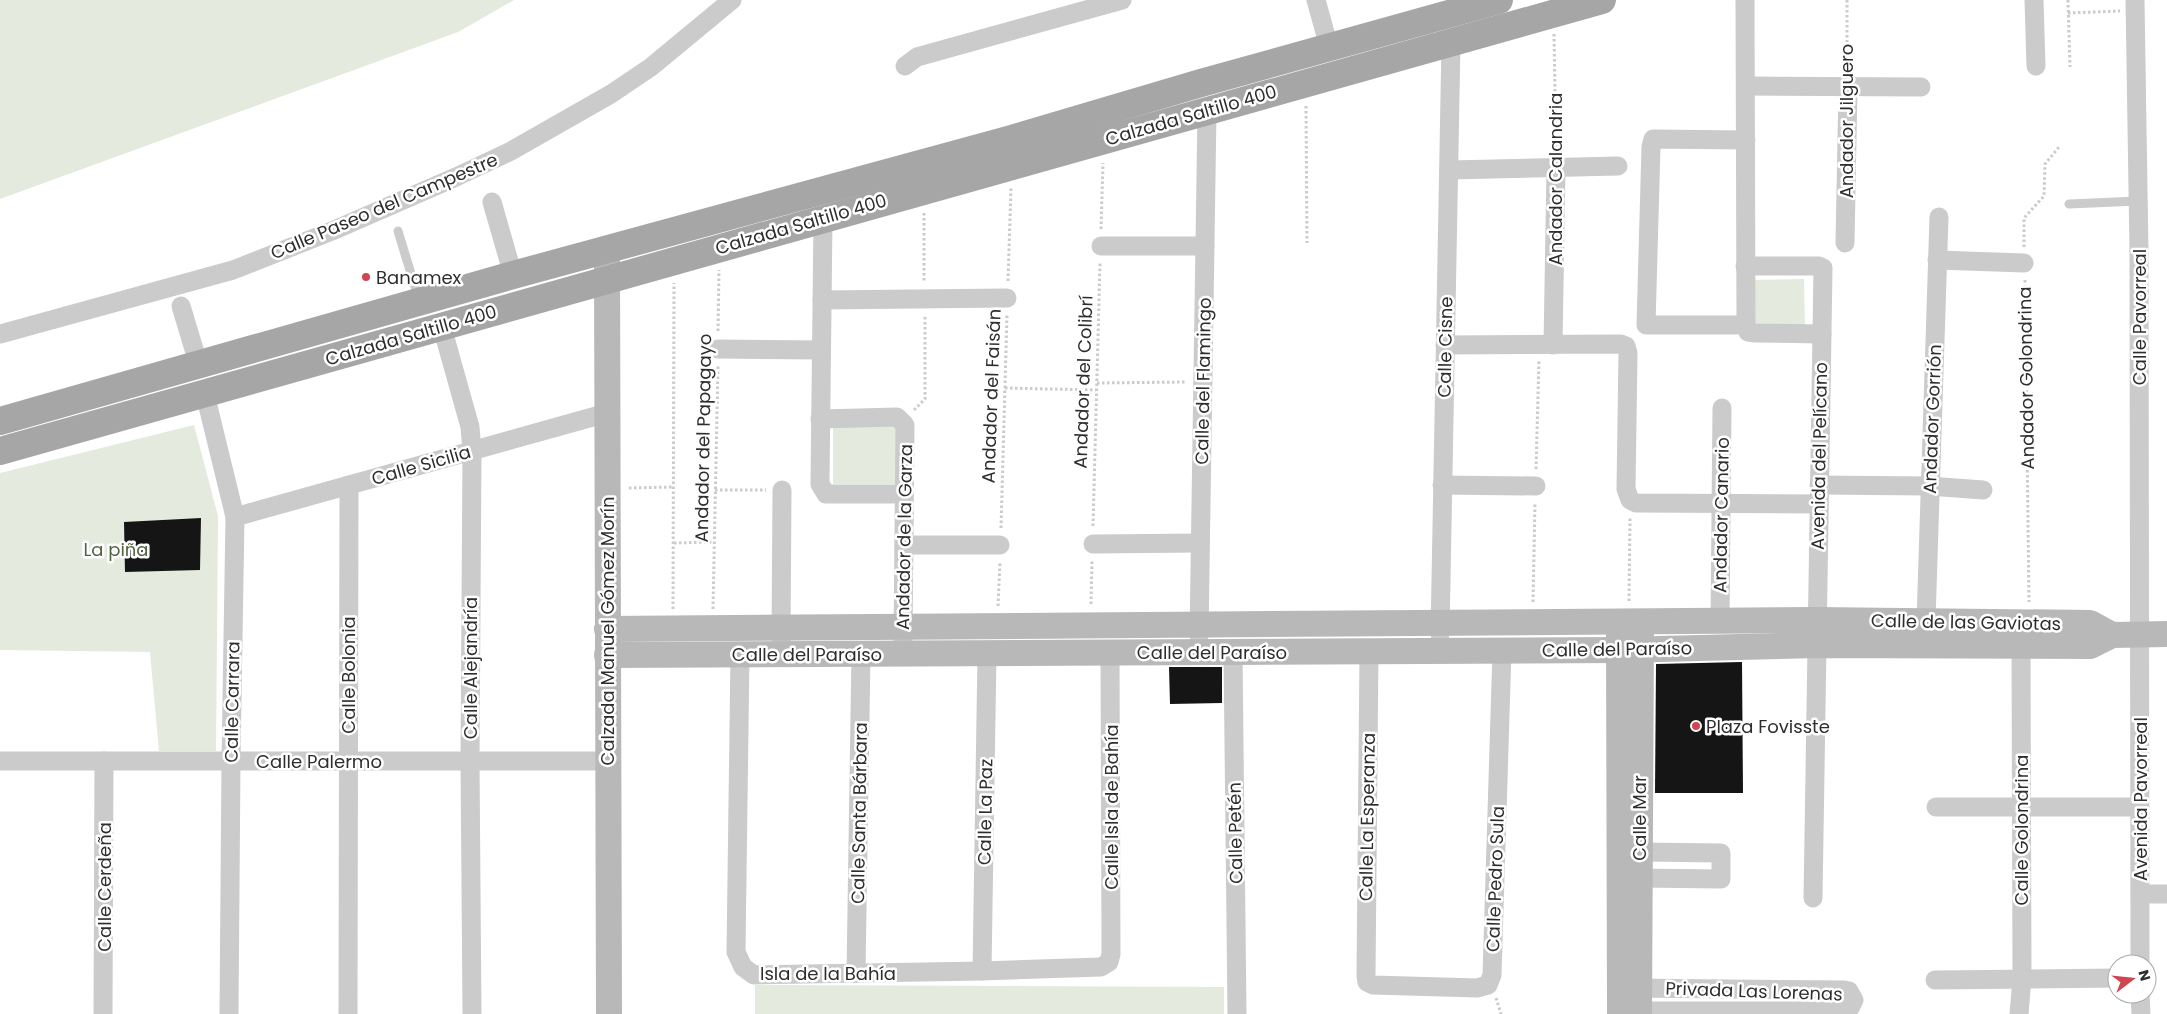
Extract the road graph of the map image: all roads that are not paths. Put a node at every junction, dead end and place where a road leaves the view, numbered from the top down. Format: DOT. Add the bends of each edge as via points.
graph roads {
  1 [pos="732,0"];
  2 [pos="1122,0"];
  3 [pos="1316,0"];
  4 [pos="1499,0"];
  5 [pos="1602,0"];
  6 [pos="1745,0"];
  7 [pos="2034,0"];
  8 [pos="2135,5"];
  9 [pos="1451,42"];
  10 [pos="1329,47"];
  11 [pos="905,66"];
  12 [pos="2036,66"];
  13 [pos="1746,86"];
  14 [pos="1848,87"];
  15 [pos="1921,87"];
  16 [pos="1206,111"];
  17 [pos="1746,140"];
  18 [pos="1618,166"];
  19 [pos="1556,168"];
  20 [pos="1449,170"];
  21 [pos="2138,201"];
  22 [pos="492,202"];
  23 [pos="2069,204"];
  24 [pos="1939,217"];
  25 [pos="823,218"];
  26 [pos="398,231"];
  27 [pos="1845,243"];
  28 [pos="1101,246"];
  29 [pos="1205,246"];
  30 [pos="607,248"];
  31 [pos="1937,260"];
  32 [pos="2024,262"];
  33 [pos="1745,266"];
  34 [pos="513,274"];
  35 [pos="607,279"];
  36 [pos="1007,298"];
  37 [pos="822,300"];
  38 [pos="419,302"];
  39 [pos="181,306"];
  40 [pos="442,326"];
  41 [pos="1747,328"];
  42 [pos="0,334"];
  43 [pos="1822,334"];
  44 [pos="1445,345"];
  45 [pos="1553,345"];
  46 [pos="718,349"];
  47 [pos="821,350"];
  48 [pos="199,366"];
  49 [pos="205,394"];
  50 [pos="1722,408"];
  51 [pos="608,413"];
  52 [pos="820,419"];
  53 [pos="0,421"];
  54 [pos="0,451"];
  55 [pos="472,451"];
  56 [pos="1442,485"];
  57 [pos="1819,485"];
  58 [pos="349,486"];
  59 [pos="1536,486"];
  60 [pos="1929,486"];
  61 [pos="782,490"];
  62 [pos="1983,490"];
  63 [pos="904,494"];
  64 [pos="1722,504"];
  65 [pos="1818,504"];
  66 [pos="235,517"];
  67 [pos="1200,543"];
  68 [pos="1093,544"];
  69 [pos="1000,545"];
  70 [pos="904,546"];
  71 [pos="1720,621"];
  72 [pos="1926,621"];
  73 [pos="1630,622"];
  74 [pos="1440,623"];
  75 [pos="1199,625"];
  76 [pos="903,627"];
  77 [pos="781,628"];
  78 [pos="1816,632"];
  79 [pos="2025,634"];
  80 [pos="2167,634"];
  81 [pos="2140,635"];
  82 [pos="607,642"];
  83 [pos="1502,650"];
  84 [pos="1630,650"];
  85 [pos="1369,651"];
  86 [pos="1439,651"];
  87 [pos="1110,652"];
  88 [pos="1199,652"];
  89 [pos="1233,652"];
  90 [pos="861,653"];
  91 [pos="902,653"];
  92 [pos="987,653"];
  93 [pos="740,654"];
  94 [pos="782,654"];
  95 [pos="0,761"];
  96 [pos="104,761"];
  97 [pos="230,761"];
  98 [pos="348,761"];
  99 [pos="470,761"];
  100 [pos="607,761"];
  101 [pos="1936,807"];
  102 [pos="2021,807"];
  103 [pos="2140,807"];
  104 [pos="1639,852"];
  105 [pos="1640,878"];
  106 [pos="2141,894"];
  107 [pos="2167,894"];
  108 [pos="1813,898"];
  109 [pos="2140,954"];
  110 [pos="1109,962"];
  111 [pos="982,971"];
  112 [pos="856,973"];
  113 [pos="2107,978"];
  114 [pos="2022,979"];
  115 [pos="1935,980"];
  116 [pos="1368,982"];
  117 [pos="1630,1004"];
  118 [pos="103,1014"];
  119 [pos="230,1014"];
  120 [pos="348,1014"];
  121 [pos="472,1014"];
  122 [pos="609,1014"];
  123 [pos="1237,1014"];
  124 [pos="2019,1014"];
  1 -- 42 [label="street, Calle Paseo del Campestre" via="651,67 611,94 456,177 233,270"];
  2 -- 11 [label="street" via="917,57"];
  3 -- 10 [label="street"];
  4 -- 10 [label="main road, Calzada Saltillo 400"];
  5 -- 9 [label="main road, Calzada Saltillo 400"];
  6 -- 13 [label="street"];
  7 -- 12 [label="street"];
  8 -- 21 [label="street, Calle Pavorreal"];
  9 -- 16 [label="main road, Calzada Saltillo 400"];
  9 -- 20 [label="street, Calle Cisne"];
  10 -- 30 [label="main road, Calzada Saltillo 400" via="1008,140"];
  13 -- 14 [label="street"];
  13 -- 17 [label="street"];
  14 -- 15 [label="street"];
  14 -- 27 [label="street, Andador Jilguero"];
  16 -- 25 [label="main road, Calzada Saltillo 400"];
  16 -- 29 [label="street, Calle del Flamingo"];
  17 -- 33 [label="street"];
  17 -- 41 [label="street" via="1654,138 1651,146 1646,325"];
  18 -- 19 [label="street"];
  19 -- 20 [label="street"];
  19 -- 45 [label="street, Andador Calandria"];
  20 -- 44 [label="street, Calle Cisne"];
  21 -- 23 [label="lane"];
  21 -- 81 [label="street, Calle Pavorreal"];
  22 -- 34 [label="street"];
  24 -- 31 [label="street, Andador Gorrión"];
  25 -- 35 [label="main road, Calzada Saltillo 400"];
  25 -- 37 [label="street"];
  26 -- 38 [label="lane"];
  28 -- 29 [label="street"];
  29 -- 67 [label="street, Calle del Flamingo"];
  30 -- 34 [label="main road, Calzada Saltillo 400"];
  30 -- 35 [label="street, Calzada Manuel Gómez Morín"];
  31 -- 32 [label="street"];
  31 -- 60 [label="street, Andador Gorrión"];
  33 -- 41 [label="street"];
  33 -- 43 [label="street, Avenida del Pelícano" via="1823,268"];
  34 -- 38 [label="main road, Calzada Saltillo 400"];
  35 -- 40 [label="main road, Calzada Saltillo 400"];
  35 -- 51 [label="street, Calzada Manuel Gómez Morín"];
  36 -- 37 [label="street"];
  37 -- 47 [label="street"];
  38 -- 48 [label="main road, Calzada Saltillo 400"];
  39 -- 48 [label="street"];
  40 -- 49 [label="main road, Calzada Saltillo 400"];
  40 -- 55 [label="street, Calle Alejandría" via="470,427"];
  41 -- 43 [label="street"];
  43 -- 57 [label="street, Avenida del Pelícano"];
  44 -- 45 [label="street"];
  44 -- 56 [label="street, Calle Cisne"];
  45 -- 64 [label="street" via="1626,346 1626,489 1630,500 1636,503"];
  46 -- 47 [label="street"];
  47 -- 52 [label="street"];
  48 -- 53 [label="main road, Calzada Saltillo 400"];
  49 -- 54 [label="main road, Calzada Saltillo 400"];
  49 -- 66 [label="street, Calle Carrara"];
  50 -- 64 [label="street, Andador Canario"];
  51 -- 55 [label="street, Calle Sicilia"];
  51 -- 82 [label="street, Calzada Manuel Gómez Morín"];
  52 -- 63 [label="street" via="820,484 826,494"];
  52 -- 63 [label="street, Andador de la Garza" via="898,417 905,425"];
  55 -- 58 [label="street, Calle Sicilia"];
  55 -- 99 [label="street, Calle Alejandría"];
  56 -- 59 [label="street"];
  56 -- 74 [label="street, Calle Cisne"];
  57 -- 60 [label="street"];
  57 -- 65 [label="street, Avenida del Pelícano"];
  58 -- 66 [label="street, Calle Sicilia"];
  58 -- 98 [label="street, Calle Bolonia"];
  60 -- 62 [label="street"];
  60 -- 72 [label="street, Andador Gorrión"];
  61 -- 77 [label="street"];
  63 -- 70 [label="street, Andador de la Garza"];
  64 -- 65 [label="street"];
  64 -- 71 [label="street, Andador Canario"];
  65 -- 78 [label="street, Avenida del Pelícano"];
  66 -- 97 [label="street, Calle Carrara"];
  67 -- 68 [label="street"];
  67 -- 75 [label="street, Calle del Flamingo"];
  69 -- 70 [label="street"];
  70 -- 76 [label="street, Andador de la Garza"];
  71 -- 73 [label="street, Calle del Paraíso"];
  71 -- 78 [label="street, Calle del Paraíso"];
  72 -- 78 [label="street, Calle de las Gaviotas"];
  72 -- 79 [label="street, Calle de las Gaviotas"];
  73 -- 74 [label="street, Calle del Paraíso"];
  73 -- 84 [label="street, Calle Mar"];
  74 -- 75 [label="street, Calle del Paraíso"];
  74 -- 86 [label="street, Calle Cisne"];
  75 -- 76 [label="street, Calle del Paraíso"];
  75 -- 88 [label="street, Calle del Flamingo"];
  76 -- 77 [label="street, Calle del Paraíso"];
  76 -- 91 [label="street, Andador de la Garza"];
  77 -- 82 [label="street, Calle del Paraíso" via="672,629"];
  77 -- 94 [label="street"];
  78 -- 79 [label="street, Calle de las Gaviotas"];
  78 -- 84 [label="street, Calle del Paraíso"];
  78 -- 108 [label="street, Avenida del Pelícano"];
  79 -- 81 [label="street, Calle de las Gaviotas" via="2090,623 2112,635"];
  79 -- 102 [label="street, Calle Golondrina"];
  80 -- 81 [label="street, Calle de las Gaviotas"];
  81 -- 103 [label="street, Avenida Pavorreal"];
  82 -- 93 [label="street, Calle del Paraíso"];
  82 -- 100 [label="street, Calzada Manuel Gómez Morín"];
  83 -- 84 [label="street, Calle del Paraíso"];
  83 -- 86 [label="street, Calle del Paraíso"];
  83 -- 116 [label="street, Calle Pedro Sula" via="1491,980 1488,985 1477,988 1373,985"];
  84 -- 104 [label="street, Calle Mar"];
  84 -- 117 [label="street, Calle Mar"];
  85 -- 86 [label="street, Calle del Paraíso"];
  85 -- 89 [label="street, Calle del Paraíso"];
  85 -- 116 [label="street, Calle La Esperanza"];
  87 -- 88 [label="street, Calle del Paraíso"];
  87 -- 92 [label="street, Calle del Paraíso"];
  87 -- 110 [label="street, Calle Isla de Bahía"];
  88 -- 89 [label="street, Calle del Paraíso"];
  89 -- 123 [label="street, Calle Petén"];
  90 -- 91 [label="street, Calle del Paraíso"];
  90 -- 94 [label="street, Calle del Paraíso"];
  90 -- 112 [label="street, Calle Santa Bárbara"];
  91 -- 92 [label="street, Calle del Paraíso"];
  92 -- 111 [label="street, Calle La Paz"];
  93 -- 94 [label="street, Calle del Paraíso"];
  93 -- 112 [label="street, Isla de la Bahía" via="736,952 743,967 754,975"];
  95 -- 96 [label="street, Calle Palermo"];
  96 -- 97 [label="street, Calle Palermo"];
  96 -- 118 [label="street, Calle Cerdeña"];
  97 -- 98 [label="street, Calle Palermo"];
  97 -- 119 [label="street, Calle Carrara"];
  98 -- 99 [label="street, Calle Palermo"];
  98 -- 120 [label="street, Calle Bolonia"];
  99 -- 100 [label="street, Calle Palermo"];
  99 -- 121 [label="street, Calle Alejandría"];
  100 -- 122 [label="street, Calzada Manuel Gómez Morín"];
  101 -- 102 [label="street"];
  102 -- 103 [label="street"];
  102 -- 114 [label="street, Calle Golondrina"];
  103 -- 106 [label="street, Avenida Pavorreal"];
  104 -- 105 [label="street, Calle Mar"];
  104 -- 105 [label="street" via="1721,854 1721,879"];
  105 -- 117 [label="street, Calle Mar"];
  106 -- 107 [label="street"];
  106 -- 109 [label="street, Avenida Pavorreal"];
  110 -- 111 [label="street, Isla de la Bahía" via="1101,967"];
  111 -- 112 [label="street, Isla de la Bahía"];
  113 -- 114 [label="street"];
  114 -- 115 [label="street"];
  114 -- 124 [label="street, Calle Golondrina"];
  117 -- 117 [label="street, Privada Las Lorenas" via="1843,1011 1848,1010 1854,1000 1852,994 1844,990"];
}
